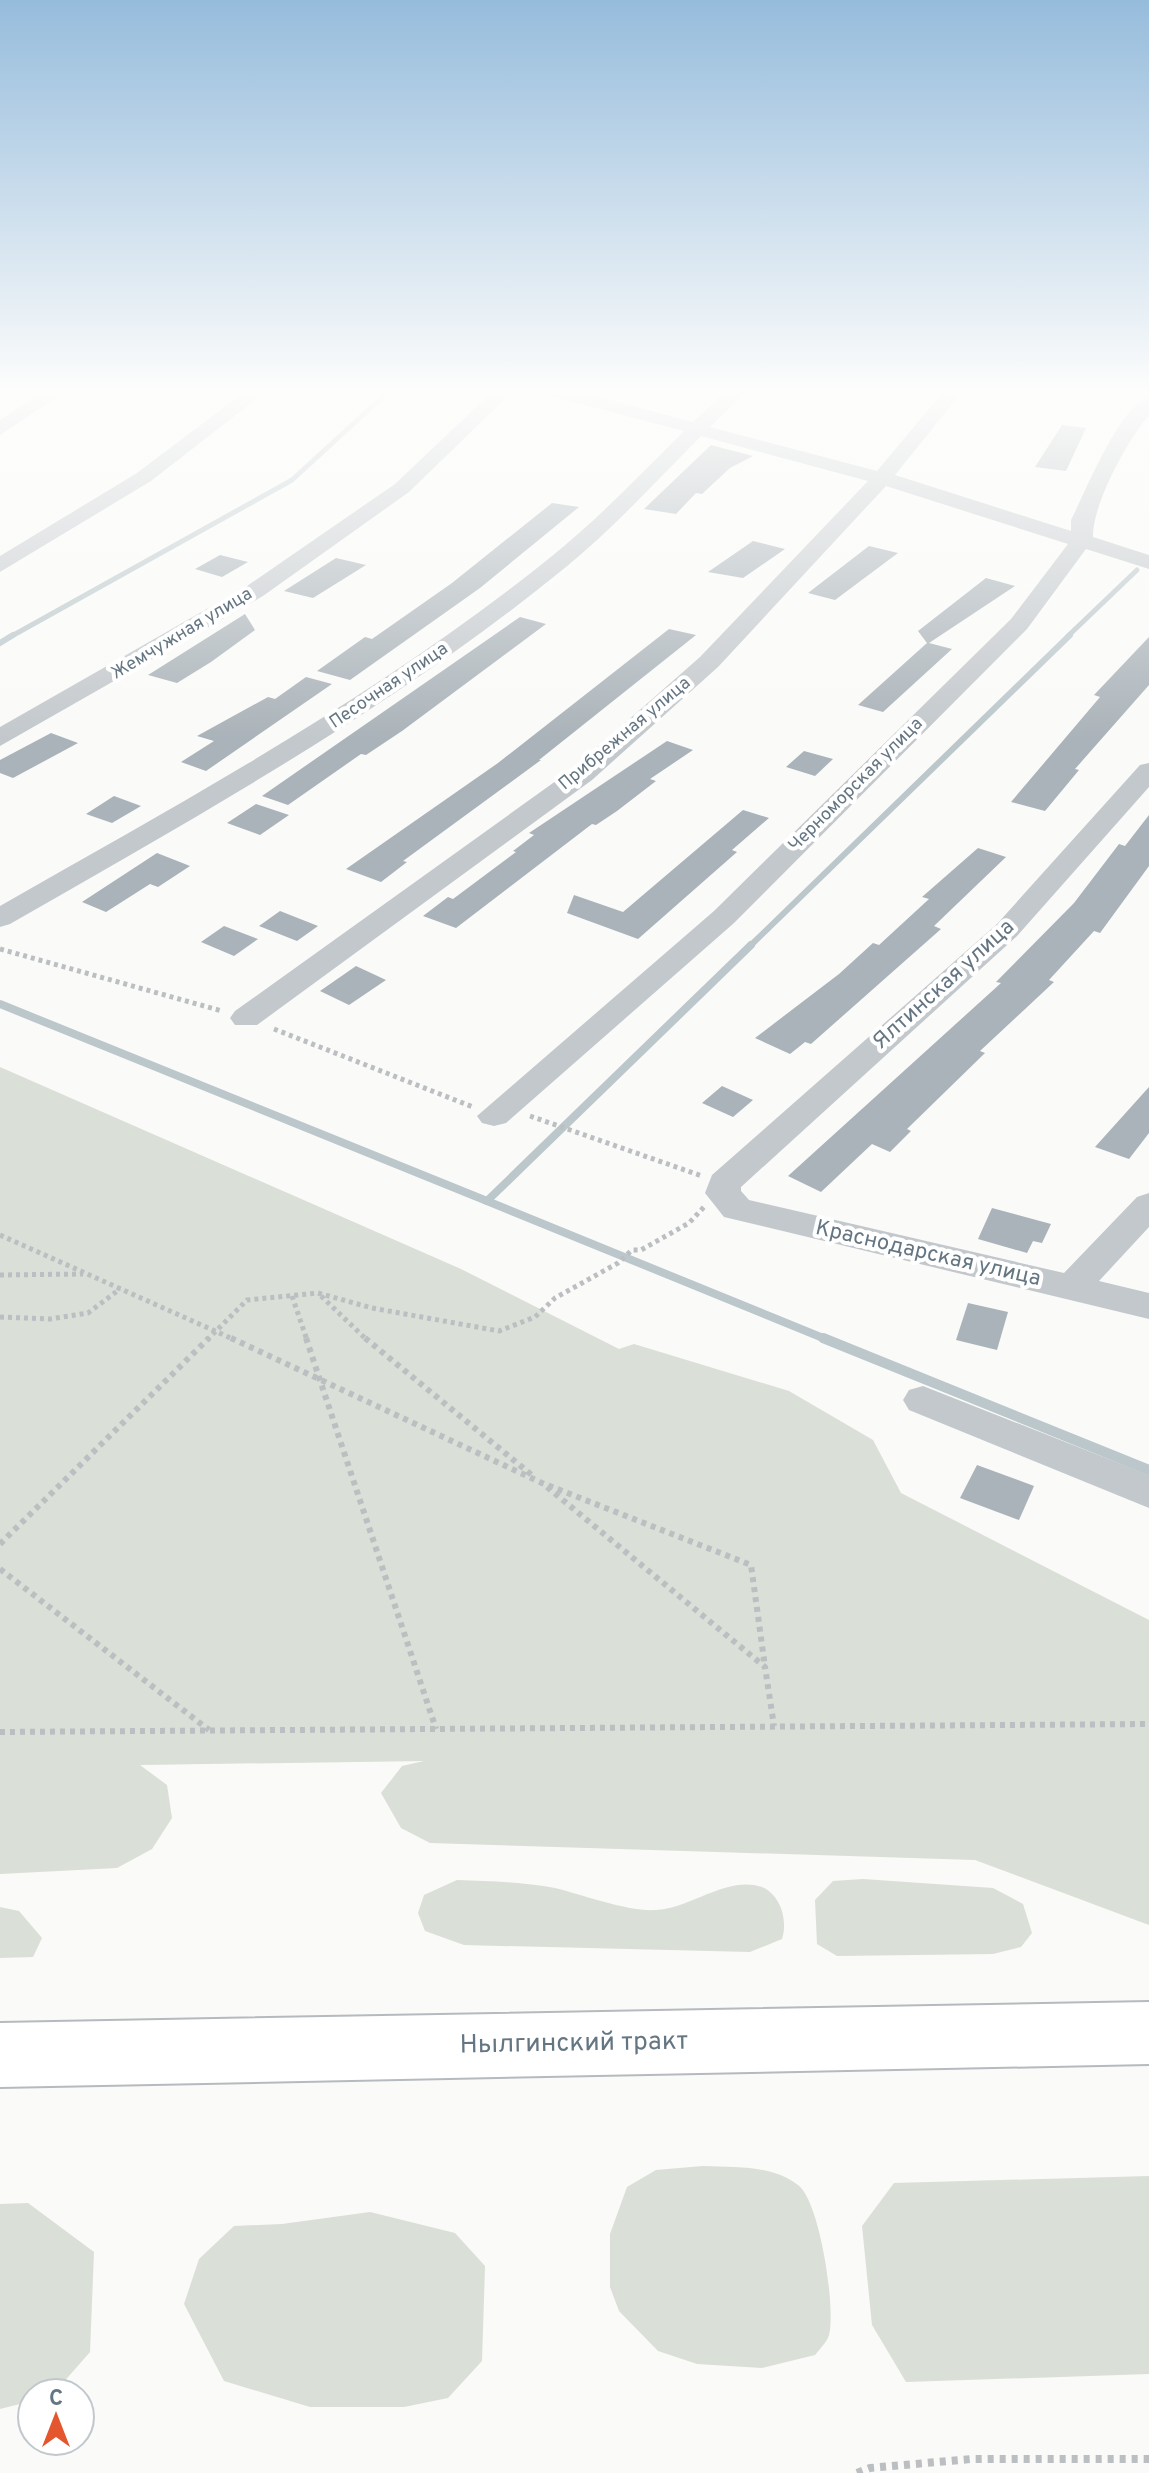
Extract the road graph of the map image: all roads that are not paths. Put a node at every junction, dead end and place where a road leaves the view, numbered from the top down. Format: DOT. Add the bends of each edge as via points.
graph roads {
  1 [pos="93,508"];
  2 [pos="373,508"];
  3 [pos="614,508"];
  4 [pos="853,508"];
  5 [pos="980,508"];
  6 [pos="1088,508"];
  7 [pos="1082,540"];
  8 [pos="1149,562"];
  9 [pos="0,565"];
  10 [pos="0,738"];
  11 [pos="1149,771"];
  12 [pos="0,918"];
  13 [pos="246,1018"];
  14 [pos="499,1111"];
  15 [pos="724,1183"];
  16 [pos="1149,1205"];
  17 [pos="1072,1288"];
  18 [pos="1149,1306"];
  19 [pos="923,1400"];
  20 [pos="1149,1492"];
  21 [pos="1149,2033"];
  22 [pos="0,2055"];
  1 -- 9 [label="street"];
  2 -- 10 [label="street, Жемчужная улица" via="255,591"];
  3 -- 12 [label="street, Песочная улица" via="562,559 447,647 314,737"];
  4 -- 13 [label="street, Прибрежная улица" via="709,662 583,774"];
  5 -- 7 [label="street"];
  6 -- 7 [label="street, Черноморская улица"];
  7 -- 8 [label="street"];
  7 -- 14 [label="street, Черноморская улица" via="1019,624 724,917"];
  11 -- 15 [label="street, Ялтинская улица" via="1007,930"];
  15 -- 17 [label="street, Краснодарская улица" via="723,1193 737,1209"];
  16 -- 17 [label="street"];
  17 -- 18 [label="street, Краснодарская улица"];
  19 -- 20 [label="street"];
  21 -- 22 [label="main road, Нылгинский тракт"];
}
